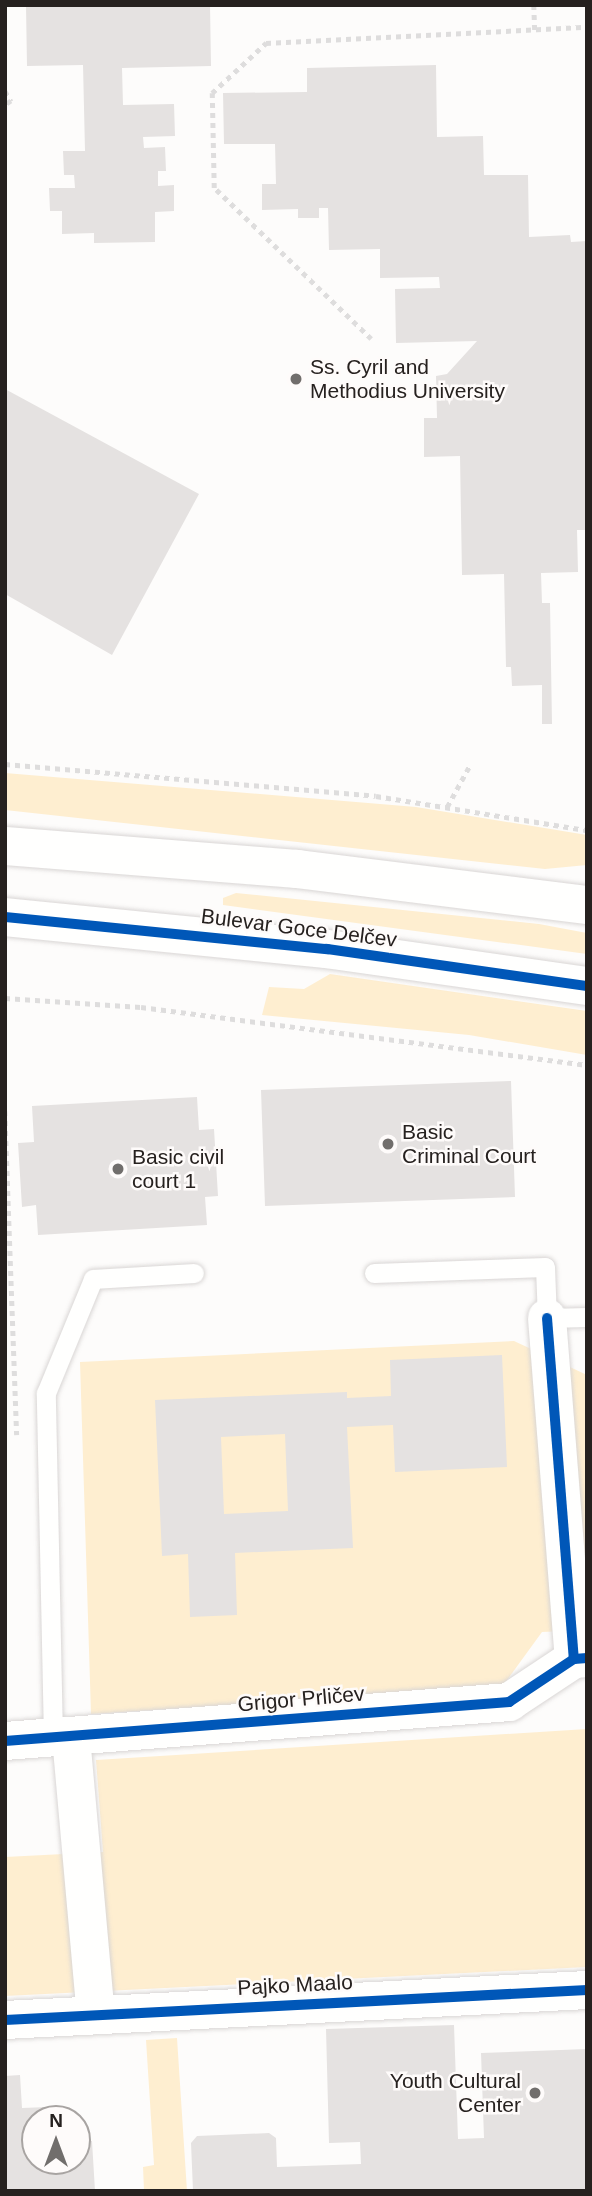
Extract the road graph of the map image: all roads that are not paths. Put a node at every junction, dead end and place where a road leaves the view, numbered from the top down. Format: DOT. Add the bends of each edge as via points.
graph roads {
  1 [pos="5,846"];
  2 [pos="587,905"];
  3 [pos="5,916"];
  4 [pos="587,986"];
  5 [pos="194,1273"];
  6 [pos="374,1273"];
  7 [pos="587,1317"];
  8 [pos="548,1318"];
  9 [pos="580,1658"];
  10 [pos="62,1737"];
  11 [pos="5,1741"];
  12 [pos="587,1990"];
  13 [pos="96,2015"];
  14 [pos="5,2020"];
  1 -- 2 [label="street" via="298,869"];
  3 -- 4 [label="street, Bulevar Goce Delčev" via="327,949"];
  5 -- 10 [label="lane" via="93,1279 46,1393"];
  6 -- 8 [label="lane" via="545,1267"];
  7 -- 8 [label="lane"];
  8 -- 9 [label="street"];
  9 -- 10 [label="street, Grigor Prličev" via="509,1702"];
  10 -- 11 [label="street, Grigor Prličev"];
  10 -- 13 [label="street"];
  12 -- 13 [label="street, Pajko Maalo"];
  13 -- 14 [label="street, Pajko Maalo"];
}
